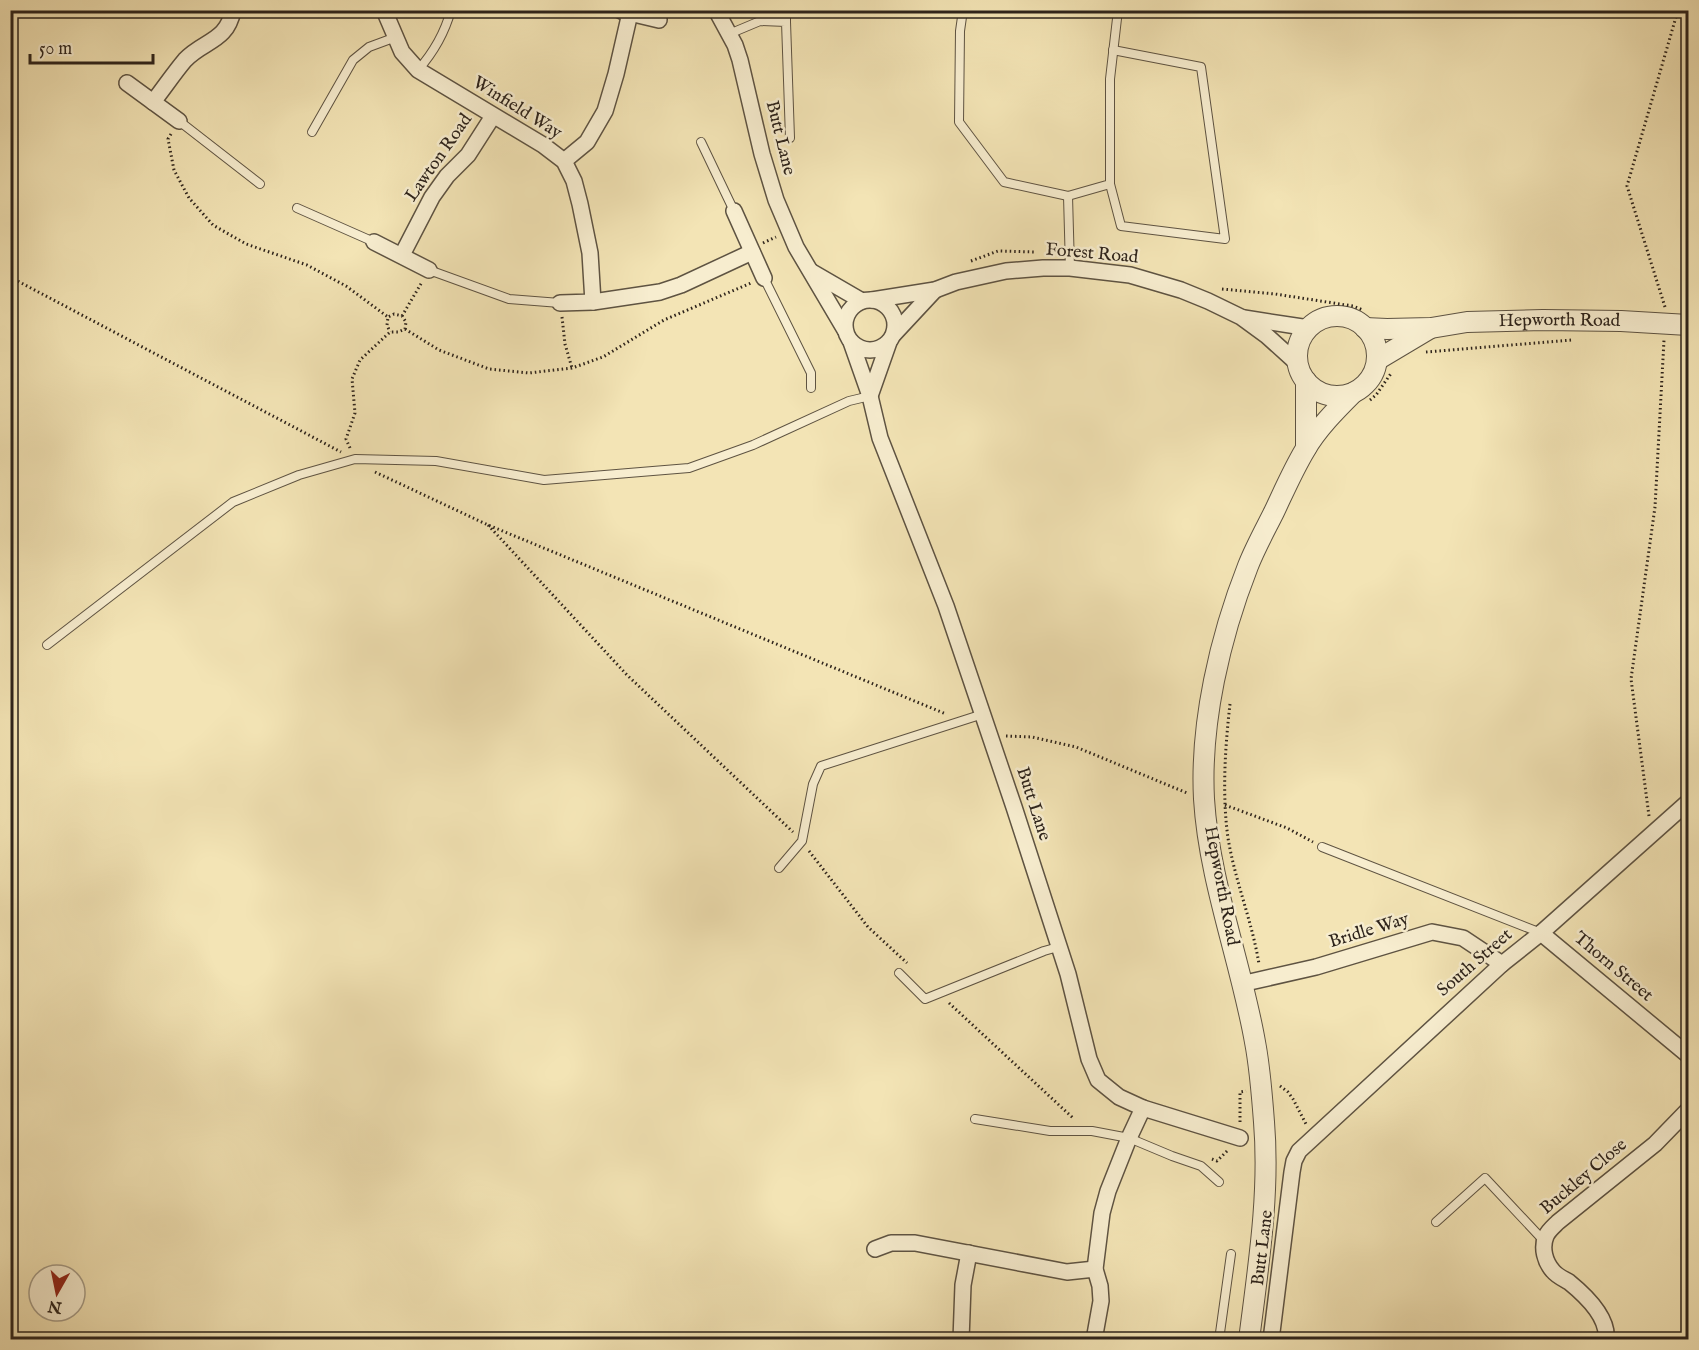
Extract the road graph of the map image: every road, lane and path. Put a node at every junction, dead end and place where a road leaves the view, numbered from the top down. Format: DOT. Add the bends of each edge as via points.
graph roads {
  1 [pos="233,10"];
  2 [pos="452,10"];
  3 [pos="716,10"];
  4 [pos="786,10"];
  5 [pos="963,10"];
  6 [pos="1118,10"];
  7 [pos="1678,10"];
  8 [pos="385,11"];
  9 [pos="625,12"];
  10 [pos="659,20"];
  11 [pos="786,22"];
  12 [pos="729,34"];
  13 [pos="396,38"];
  14 [pos="1113,50"];
  15 [pos="418,70"];
  16 [pos="127,83"];
  17 [pos="153,102"];
  18 [pos="493,116"];
  19 [pos="178,122"];
  20 [pos="312,132"];
  21 [pos="790,138"];
  22 [pos="700,142"];
  23 [pos="564,161"];
  24 [pos="260,184"];
  25 [pos="1110,184"];
  26 [pos="1068,196"];
  27 [pos="297,208"];
  28 [pos="734,211"];
  29 [pos="374,242"];
  30 [pos="752,252"];
  31 [pos="1044,252"];
  32 [pos="402,255"];
  33 [pos="968,262"];
  34 [pos="1070,268"];
  35 [pos="429,270"];
  36 [pos="812,272"];
  37 [pos="10,277"];
  38 [pos="764,278"];
  39 [pos="1212,288"];
  40 [pos="935,290"];
  41 [pos="867,300"];
  42 [pos="593,302"];
  43 [pos="561,303"];
  44 [pos="1665,309"];
  45 [pos="402,316"];
  46 [pos="388,317"];
  47 [pos="1241,317"];
  48 [pos="1368,321"];
  49 [pos="1689,325"];
  50 [pos="1309,328"];
  51 [pos="1431,328"];
  52 [pos="405,329"];
  53 [pos="390,332"];
  54 [pos="848,336"];
  55 [pos="891,338"];
  56 [pos="1664,338"];
  57 [pos="1580,339"];
  58 [pos="1664,343"];
  59 [pos="1672,343"];
  60 [pos="1419,353"];
  61 [pos="1385,364"];
  62 [pos="572,368"];
  63 [pos="1302,373"];
  64 [pos="811,388"];
  65 [pos="870,396"];
  66 [pos="1358,398"];
  67 [pos="1306,448"];
  68 [pos="355,459"];
  69 [pos="488,525"];
  70 [pos="47,645"];
  71 [pos="1230,700"];
  72 [pos="983,714"];
  73 [pos="962,720"];
  74 [pos="1001,736"];
  75 [pos="1204,800"];
  76 [pos="1689,802"];
  77 [pos="1226,806"];
  78 [pos="1652,836"];
  79 [pos="802,841"];
  80 [pos="1322,847"];
  81 [pos="779,868"];
  82 [pos="1541,933"];
  83 [pos="1058,947"];
  84 [pos="1258,954"];
  85 [pos="907,964"];
  86 [pos="1502,964"];
  87 [pos="899,973"];
  88 [pos="1241,984"];
  89 [pos="939,993"];
  90 [pos="1689,1055"];
  91 [pos="1278,1075"];
  92 [pos="1240,1092"];
  93 [pos="1143,1108"];
  94 [pos="1689,1110"];
  95 [pos="975,1119"];
  96 [pos="1082,1120"];
  97 [pos="1307,1128"];
  98 [pos="1129,1138"];
  99 [pos="1240,1138"];
  100 [pos="1206,1157"];
  101 [pos="1294,1161"];
  102 [pos="1219,1182"];
  103 [pos="1436,1222"];
  104 [pos="1545,1242"];
  105 [pos="875,1249"];
  106 [pos="969,1253"];
  107 [pos="1231,1254"];
  108 [pos="1095,1269"];
  109 [pos="961,1340"];
  110 [pos="1094,1340"];
  111 [pos="1219,1340"];
  112 [pos="1249,1340"];
  113 [pos="1271,1340"];
  114 [pos="1606,1340"];
  1 -- 17 [label="street" via="231,22 220,36 186,59"];
  2 -- 15 [label="lane" via="434,49"];
  3 -- 12 [label="street, Butt Lane"];
  4 -- 11 [label="lane"];
  5 -- 26 [label="lane" via="959,122 1004,182"];
  6 -- 14 [label="lane"];
  7 -- 44 [label="path" via="1627,186"];
  8 -- 13 [label="street, Winfield Way"];
  9 -- 10 [label="street"];
  9 -- 23 [label="street" via="616,74 604,111 587,142"];
  11 -- 12 [label="lane" via="760,21"];
  11 -- 21 [label="lane"];
  12 -- 36 [label="street, Butt Lane" via="740,60 776,200 795,247"];
  13 -- 15 [label="street, Winfield Way"];
  13 -- 20 [label="lane" via="369,47 353,60"];
  14 -- 25 [label="lane"];
  14 -- 25 [label="lane" via="1201,67 1225,239 1121,226"];
  15 -- 18 [label="street, Winfield Way"];
  16 -- 17 [label="street"];
  17 -- 19 [label="street"];
  18 -- 23 [label="street, Winfield Way"];
  18 -- 32 [label="street, Lawton Road" via="468,155 432,197"];
  19 -- 24 [label="lane"];
  19 -- 46 [label="path" via="168,139 174,170 189,198 213,225 246,244 307,265 346,286"];
  22 -- 28 [label="lane"];
  23 -- 42 [label="street, Winfield Way" via="574,181 590,252"];
  25 -- 26 [label="lane"];
  26 -- 34 [label="lane"];
  27 -- 29 [label="lane"];
  28 -- 30 [label="street"];
  29 -- 32 [label="street"];
  30 -- 38 [label="street"];
  30 -- 42 [label="street" via="660,292"];
  31 -- 33 [label="path" via="998,251"];
  32 -- 35 [label="street"];
  34 -- 40 [label="street, Forest Road" via="1006,271"];
  34 -- 47 [label="street, Forest Road" via="1153,281"];
  35 -- 43 [label="lane" via="509,299"];
  35 -- 45 [label="path"];
  36 -- 41 [label="street, Butt Lane"];
  36 -- 54 [label="street, Butt Lane"];
  37 -- 68 [label="path"];
  38 -- 62 [label="path" via="664,320 603,357"];
  38 -- 64 [label="lane" via="811,373"];
  39 -- 48 [label="path" via="1353,306"];
  40 -- 41 [label="street, Forest Road"];
  40 -- 55 [label="street, Forest Road"];
  41 -- 54 [label="street" via="848,312"];
  41 -- 55 [label="street" via="881,302 888,308 895,325"];
  42 -- 43 [label="street"];
  43 -- 62 [label="path"];
  45 -- 46 [label="path"];
  45 -- 52 [label="path"];
  46 -- 53 [label="path"];
  47 -- 50 [label="street, Forest Road"];
  47 -- 63 [label="street, Forest Road"];
  48 -- 50 [label="street" via="1331,317"];
  48 -- 51 [label="street, Hepworth Road" via="1387,329"];
  48 -- 61 [label="street"];
  49 -- 51 [label="street, Hepworth Road" via="1543,320 1467,322"];
  50 -- 63 [label="street" via="1297,354"];
  51 -- 61 [label="street, Hepworth Road"];
  52 -- 53 [label="path"];
  52 -- 62 [label="path" via="439,350 489,369 529,373"];
  53 -- 68 [label="path" via="360,360 352,379 355,413 346,439"];
  54 -- 55 [label="street" via="859,348 870,350 880,348"];
  54 -- 65 [label="street, Butt Lane"];
  55 -- 65 [label="street"];
  56 -- 58 [label="path"];
  57 -- 60 [label="path"];
  58 -- 59 [label="path"];
  58 -- 78 [label="path" via="1655,507 1631,679"];
  61 -- 66 [label="street" via="1374,370"];
  61 -- 66 [label="path" via="1376,395"];
  63 -- 66 [label="street" via="1323,393"];
  63 -- 67 [label="street, Hepworth Road"];
  65 -- 68 [label="lane" via="849,400 753,445 689,468 544,480 436,461"];
  65 -- 72 [label="street, Butt Lane" via="879,438 946,606"];
  66 -- 67 [label="street, Hepworth Road" via="1335,411"];
  67 -- 75 [label="street, Hepworth Road" via="1249,564 1223,638 1207,731"];
  68 -- 69 [label="path"];
  68 -- 70 [label="lane" via="299,475 233,502"];
  69 -- 73 [label="path"];
  69 -- 79 [label="path" via="627,675"];
  71 -- 77 [label="path"];
  72 -- 73 [label="lane"];
  72 -- 83 [label="street, Butt Lane"];
  73 -- 79 [label="lane" via="821,766 813,784"];
  74 -- 75 [label="path" via="1032,737 1076,747"];
  75 -- 77 [label="path"];
  75 -- 88 [label="street, Hepworth Road"];
  76 -- 78 [label="street, South Street"];
  77 -- 80 [label="path" via="1287,828"];
  77 -- 84 [label="path" via="1231,849"];
  78 -- 82 [label="street, South Street"];
  79 -- 81 [label="lane"];
  79 -- 85 [label="path" via="868,927"];
  80 -- 82 [label="lane"];
  82 -- 86 [label="street, South Street"];
  82 -- 90 [label="street, Thorn Street"];
  83 -- 89 [label="lane"];
  83 -- 93 [label="street, Butt Lane" via="1098,1080 1119,1097"];
  86 -- 88 [label="street, Bridle Way" via="1463,938 1432,932 1316,967"];
  86 -- 101 [label="street, South Street" via="1299,1151"];
  87 -- 89 [label="lane" via="925,999"];
  88 -- 112 [label="street, Hepworth Road" via="1255,1043 1265,1151 1265,1187"];
  89 -- 96 [label="path" via="1072,1118"];
  91 -- 97 [label="path" via="1280,1087 1293,1099"];
  92 -- 99 [label="path"];
  93 -- 98 [label="street"];
  93 -- 99 [label="street, Butt Lane"];
  94 -- 104 [label="street, Buckley Close" via="1655,1144 1558,1222"];
  95 -- 98 [label="lane"];
  98 -- 102 [label="lane" via="1202,1166"];
  98 -- 108 [label="street" via="1102,1213"];
  99 -- 100 [label="path" via="1217,1161"];
  101 -- 113 [label="street, Butt Lane"];
  103 -- 104 [label="lane" via="1485,1178"];
  104 -- 114 [label="street, Buckley Close" via="1545,1259 1605,1322"];
  105 -- 106 [label="street" via="915,1243"];
  106 -- 108 [label="street" via="1067,1272"];
  106 -- 109 [label="street" via="963,1285"];
  107 -- 111 [label="lane"];
  108 -- 110 [label="street" via="1101,1301"];
}
